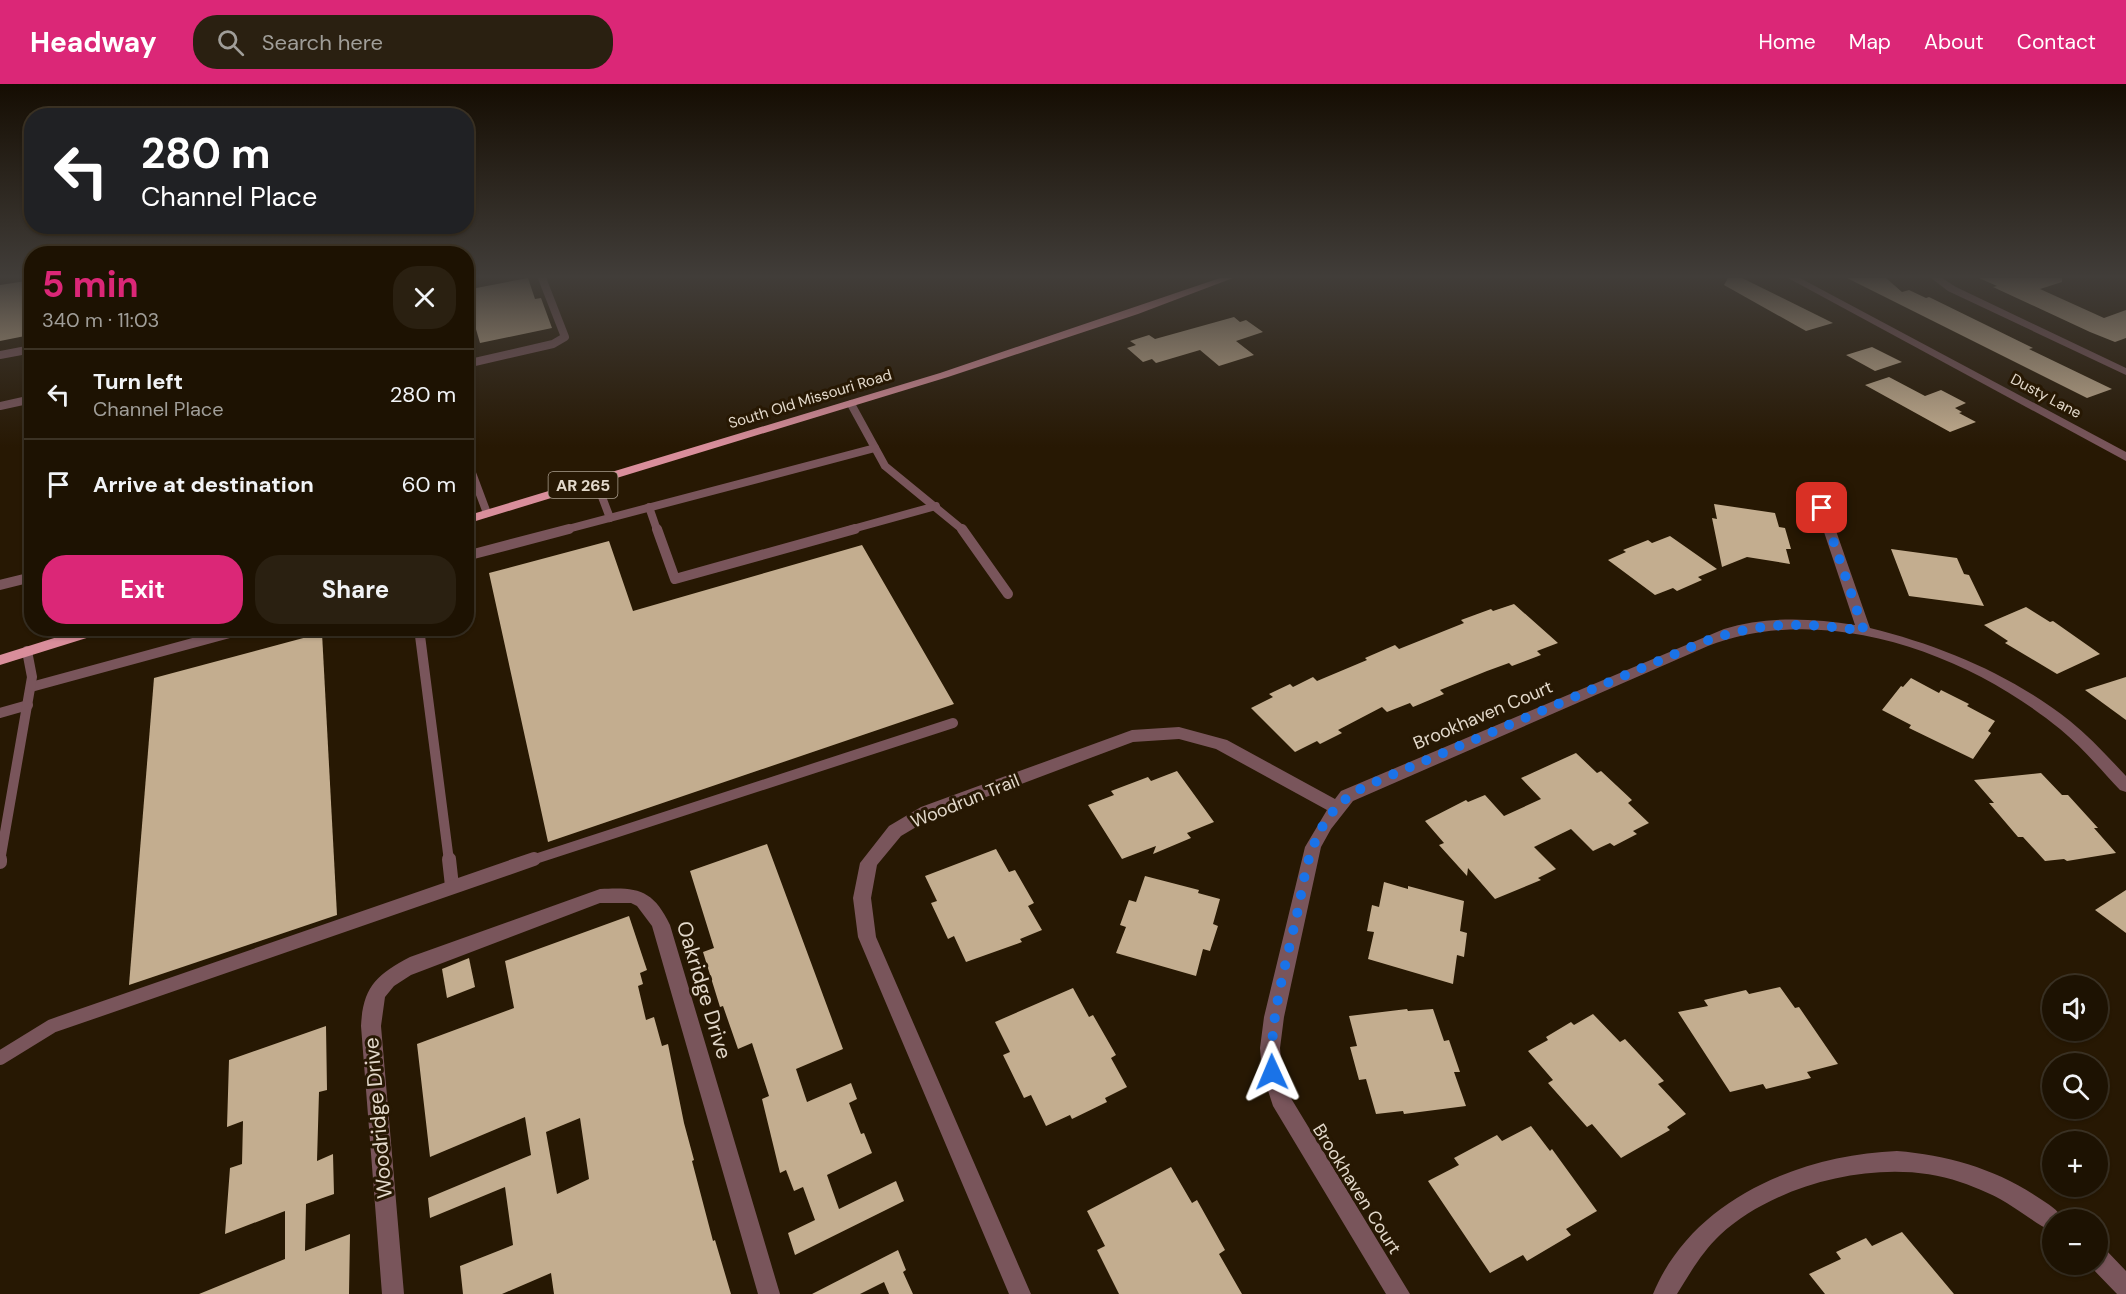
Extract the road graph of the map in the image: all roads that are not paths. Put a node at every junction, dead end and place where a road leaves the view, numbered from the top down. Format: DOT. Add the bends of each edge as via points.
graph roads {
  1 [pos="564,334"];
  2 [pos="1066,334"];
  3 [pos="1898,334"];
  4 [pos="2047,334"];
  5 [pos="24,350"];
  6 [pos="0,355"];
  7 [pos="474,362"];
  8 [pos="2126,372"];
  9 [pos="24,401"];
  10 [pos="851,404"];
  11 [pos="0,406"];
  12 [pos="875,448"];
  13 [pos="2126,457"];
  14 [pos="474,478"];
  15 [pos="596,481"];
  16 [pos="936,506"];
  17 [pos="649,507"];
  18 [pos="1822,508"];
  19 [pos="487,513"];
  20 [pos="474,517"];
  21 [pos="610,518"];
  22 [pos="474,554"];
  23 [pos="24,579"];
  24 [pos="0,585"];
  25 [pos="1008,594"];
  26 [pos="1864,631"];
  27 [pos="77,636"];
  28 [pos="219,636"];
  29 [pos="420,636"];
  30 [pos="27,651"];
  31 [pos="0,660"];
  32 [pos="31,687"];
  33 [pos="28,705"];
  34 [pos="0,713"];
  35 [pos="953,723"];
  36 [pos="2126,786"];
  37 [pos="1336,807"];
  38 [pos="0,862"];
  39 [pos="452,886"];
  40 [pos="416,963"];
  41 [pos="0,1058"];
  42 [pos="2042,1213"];
  43 [pos="2108,1268"];
  44 [pos="2126,1287"];
  45 [pos="393,1294"];
  46 [pos="769,1294"];
  47 [pos="1020,1294"];
  48 [pos="1399,1294"];
  49 [pos="1664,1294"];
  1 -- 7 [label="lane" via="553,344"];
  2 -- 10 [label="main road, South Old Missouri Road / AR 265"];
  3 -- 13 [label="street, Dusty Lane"];
  4 -- 8 [label="street"];
  5 -- 6 [label="lane"];
  9 -- 11 [label="lane"];
  10 -- 12 [label="lane"];
  10 -- 15 [label="main road, South Old Missouri Road / AR 265"];
  12 -- 16 [label="lane" via="885,466"];
  12 -- 17 [label="lane"];
  14 -- 19 [label="lane"];
  15 -- 19 [label="main road, South Old Missouri Road / AR 265"];
  15 -- 21 [label="lane"];
  16 -- 17 [label="lane" via="675,579"];
  16 -- 25 [label="lane" via="959,525"];
  17 -- 21 [label="lane"];
  18 -- 26 [label="street"];
  19 -- 20 [label="main road, South Old Missouri Road / AR 265"];
  21 -- 22 [label="lane"];
  23 -- 24 [label="lane"];
  26 -- 36 [label="street, Brookhaven Court" via="1945,656 2029,699 2071,731"];
  26 -- 37 [label="street, Brookhaven Court" via="1797,624 1737,630 1366,786"];
  27 -- 30 [label="main road"];
  28 -- 32 [label="lane"];
  29 -- 39 [label="lane"];
  30 -- 31 [label="main road"];
  30 -- 32 [label="lane"];
  32 -- 33 [label="lane"];
  33 -- 34 [label="lane"];
  33 -- 38 [label="lane"];
  35 -- 39 [label="lane"];
  37 -- 47 [label="street, Woodrun Trail" via="1221,744 1179,734 1132,736 927,812 895,831 870,863 862,898 867,938"];
  37 -- 48 [label="street, Brookhaven Court" via="1313,848 1274,1017 1272,1072 1296,1127"];
  39 -- 41 [label="lane" via="52,1026"];
  40 -- 45 [label="street, Woodridge Drive" via="388,977 376,992 371,1008"];
  40 -- 46 [label="street, Oakridge Drive" via="600,896 630,895 650,904 662,925"];
  42 -- 49 [label="street" via="2013,1194 1970,1175 1928,1164 1887,1160 1841,1166 1803,1177 1730,1214 1695,1247"];
  43 -- 44 [label="street"];
}
